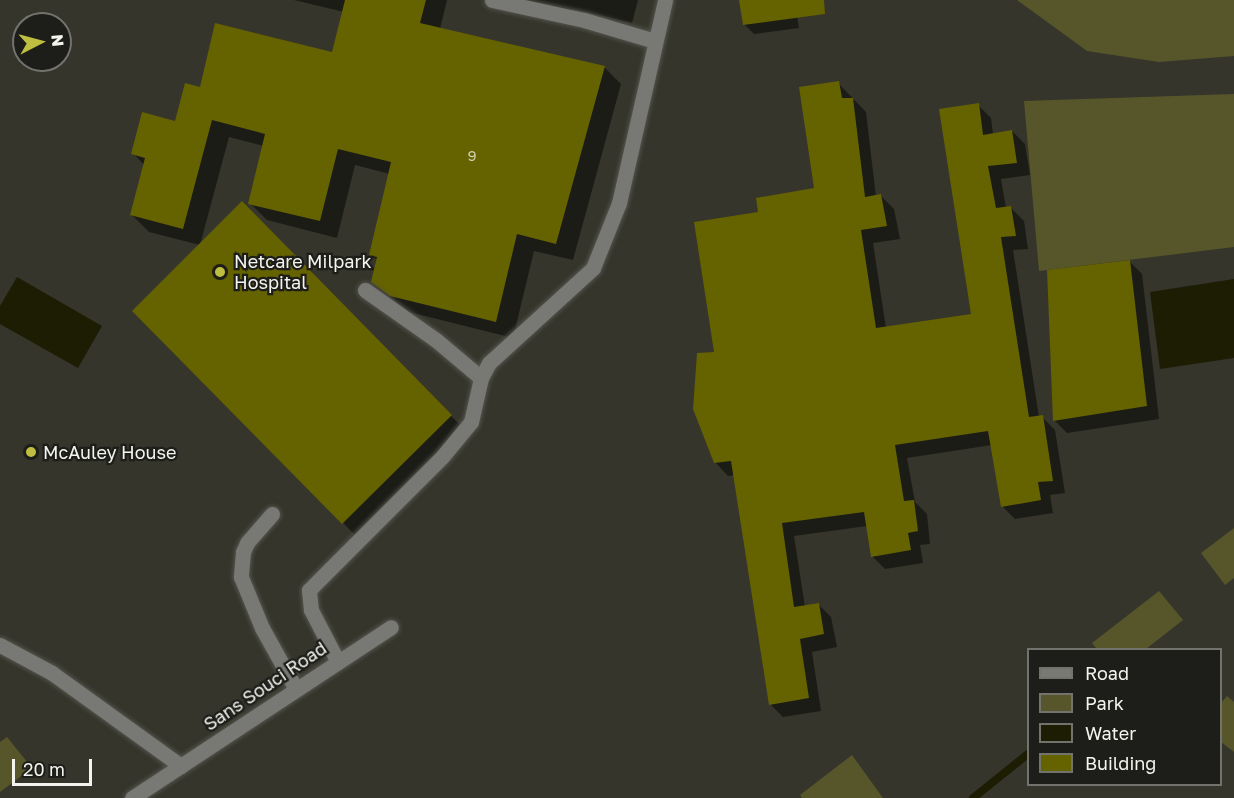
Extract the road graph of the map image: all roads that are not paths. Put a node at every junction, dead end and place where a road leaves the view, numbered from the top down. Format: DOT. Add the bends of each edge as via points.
graph roads {
  1 [pos="492,0"];
  2 [pos="665,0"];
  3 [pos="655,41"];
  4 [pos="365,290"];
  5 [pos="481,378"];
  6 [pos="272,514"];
  7 [pos="391,627"];
  8 [pos="0,645"];
  9 [pos="338,662"];
  10 [pos="296,689"];
  11 [pos="181,766"];
  12 [pos="132,798"];
  1 -- 3 [label="lane" via="584,20"];
  2 -- 3 [label="lane"];
  3 -- 5 [label="lane" via="618,203 593,268 489,363"];
  4 -- 5 [label="lane" via="436,340"];
  5 -- 9 [label="lane" via="471,422 442,457 309,590 311,610"];
  6 -- 10 [label="lane" via="247,543 241,577"];
  7 -- 9 [label="lane, Sans Souci Road"];
  8 -- 11 [label="lane" via="52,673"];
  9 -- 10 [label="lane, Sans Souci Road"];
  10 -- 11 [label="lane, Sans Souci Road"];
  11 -- 12 [label="lane, Sans Souci Road"];
}
